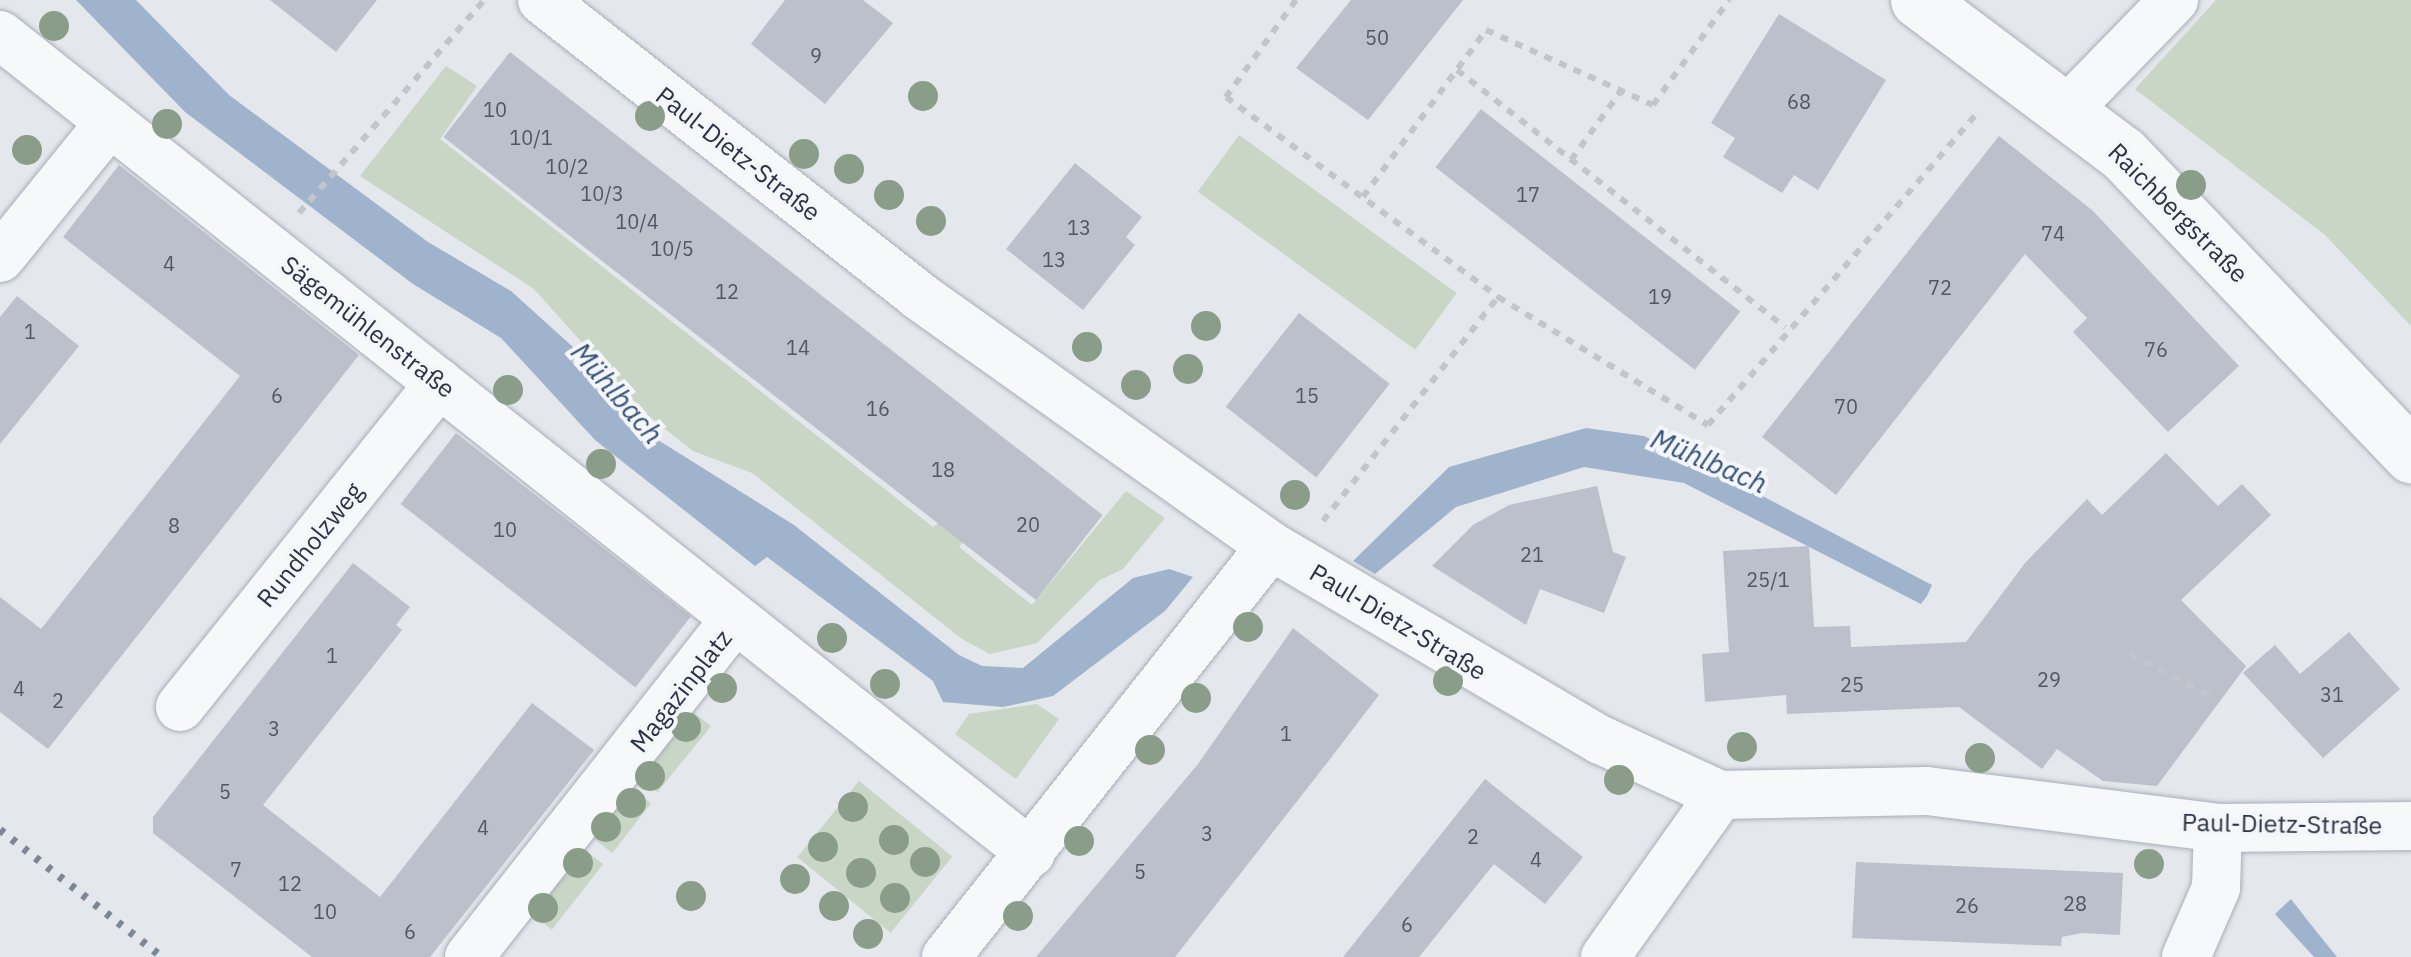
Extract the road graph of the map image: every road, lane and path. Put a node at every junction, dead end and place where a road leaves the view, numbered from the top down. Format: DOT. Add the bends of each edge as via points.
graph roads {
  1 [pos="484,0"];
  2 [pos="542,0"];
  3 [pos="1296,0"];
  4 [pos="1728,0"];
  5 [pos="1918,0"];
  6 [pos="2174,0"];
  7 [pos="0,36"];
  8 [pos="1457,70"];
  9 [pos="2012,73"];
  10 [pos="1621,90"];
  11 [pos="2066,111"];
  12 [pos="110,122"];
  13 [pos="1571,160"];
  14 [pos="1363,198"];
  15 [pos="300,212"];
  16 [pos="0,258"];
  17 [pos="1498,297"];
  18 [pos="1785,328"];
  19 [pos="440,383"];
  20 [pos="2411,455"];
  21 [pos="1282,553"];
  22 [pos="732,623"];
  23 [pos="2130,654"];
  24 [pos="2212,696"];
  25 [pos="180,708"];
  26 [pos="1720,794"];
  27 [pos="2411,826"];
  28 [pos="2218,828"];
  29 [pos="1030,853"];
  30 [pos="469,957"];
  31 [pos="946,957"];
  32 [pos="1605,957"];
  33 [pos="2186,957"];
  1 -- 15 [label="path"];
  2 -- 21 [label="street, Paul-Dietz-Straße" via="919,296"];
  3 -- 14 [label="path" via="1226,97"];
  4 -- 10 [label="path" via="1653,105"];
  5 -- 9 [label="street, Raichbergstraße"];
  6 -- 11 [label="street"];
  7 -- 12 [label="street, Sägemühlenstraße"];
  8 -- 10 [label="path" via="1486,30"];
  8 -- 13 [label="path"];
  8 -- 14 [label="path"];
  9 -- 11 [label="street, Raichbergstraße"];
  9 -- 18 [label="path"];
  10 -- 13 [label="path"];
  11 -- 20 [label="street, Raichbergstraße" via="2155,185"];
  12 -- 16 [label="street"];
  12 -- 19 [label="street, Sägemühlenstraße"];
  13 -- 18 [label="path"];
  14 -- 17 [label="path"];
  17 -- 18 [label="path" via="1708,425"];
  17 -- 21 [label="path"];
  19 -- 22 [label="street, Sägemühlenstraße"];
  19 -- 25 [label="street, Rundholzweg"];
  21 -- 26 [label="street, Paul-Dietz-Straße" via="1602,740"];
  21 -- 29 [label="street"];
  22 -- 29 [label="street, Magazinplatz"];
  22 -- 30 [label="street, Magazinplatz"];
  23 -- 24 [label="path"];
  26 -- 28 [label="street, Paul-Dietz-Straße" via="1927,791"];
  26 -- 32 [label="street"];
  27 -- 28 [label="street, Paul-Dietz-Straße"];
  28 -- 33 [label="street" via="2216,888"];
  29 -- 31 [label="street"];
}
